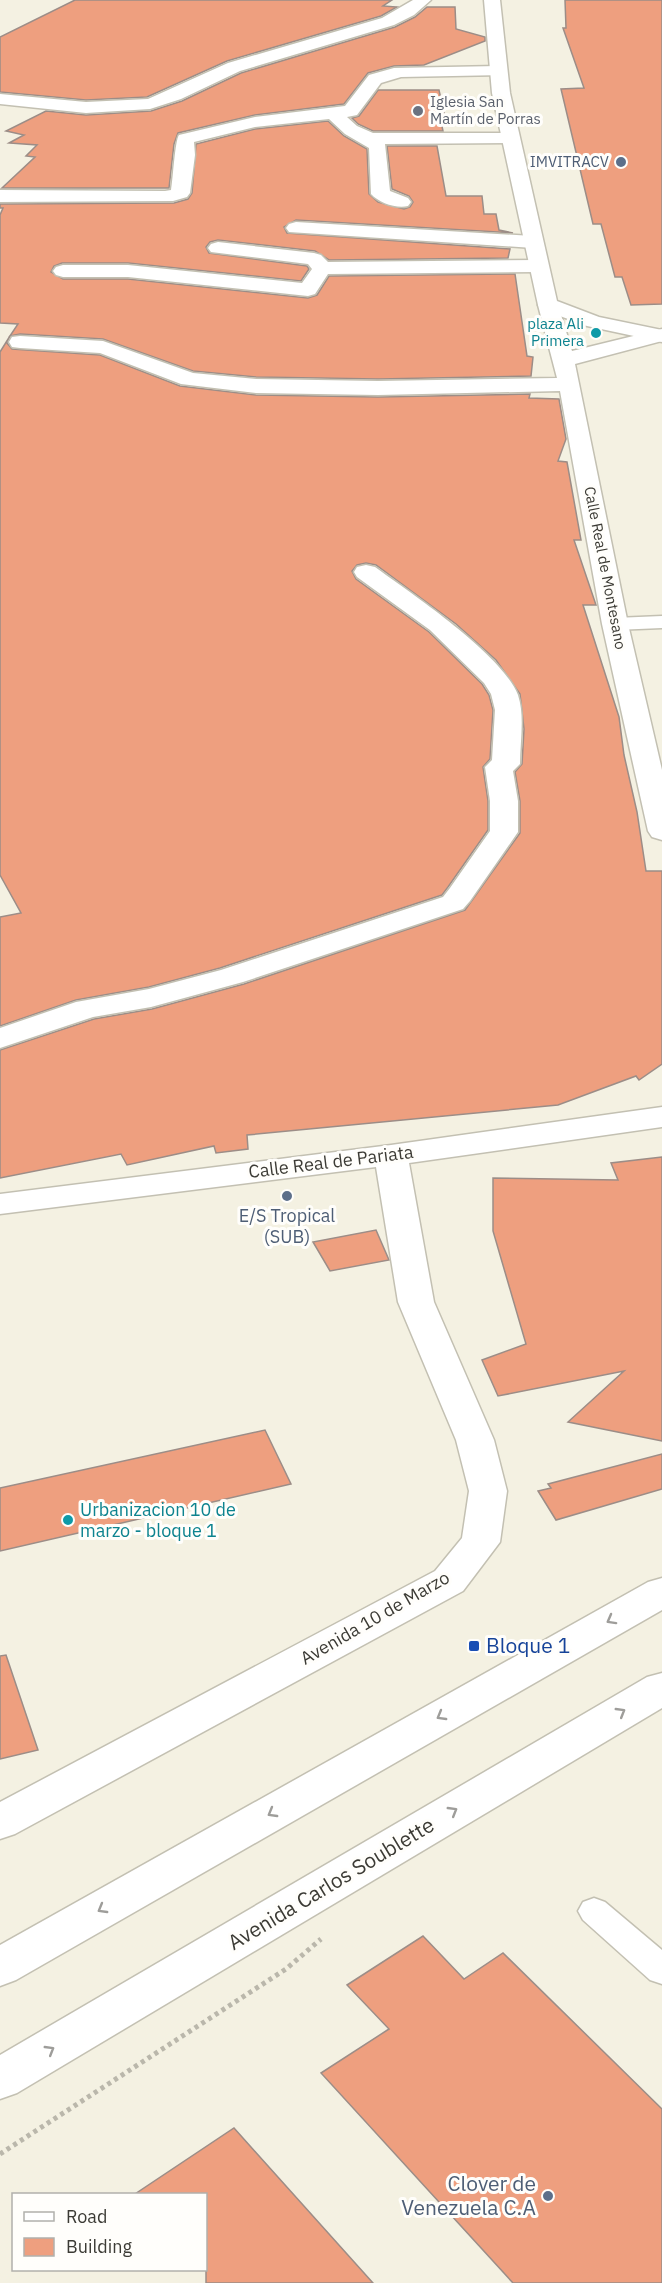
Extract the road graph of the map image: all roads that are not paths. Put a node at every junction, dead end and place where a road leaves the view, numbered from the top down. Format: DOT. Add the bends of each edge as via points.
graph roads {
  1 [pos="423,0"];
  2 [pos="492,0"];
  3 [pos="498,71"];
  4 [pos="0,99"];
  5 [pos="333,113"];
  6 [pos="510,138"];
  7 [pos="370,139"];
  8 [pos="0,196"];
  9 [pos="401,202"];
  10 [pos="296,228"];
  11 [pos="330,230"];
  12 [pos="533,243"];
  13 [pos="218,248"];
  14 [pos="318,263"];
  15 [pos="537,266"];
  16 [pos="63,271"];
  17 [pos="548,305"];
  18 [pos="661,335"];
  19 [pos="20,342"];
  20 [pos="564,360"];
  21 [pos="570,384"];
  22 [pos="366,572"];
  23 [pos="662,622"];
  24 [pos="615,624"];
  25 [pos="662,831"];
  26 [pos="0,1039"];
  27 [pos="662,1117"];
  28 [pos="391,1155"];
  29 [pos="0,1204"];
  30 [pos="662,1592"];
  31 [pos="662,1688"];
  32 [pos="0,1822"];
  33 [pos="594,1911"];
  34 [pos="0,1967"];
  35 [pos="662,1970"];
  36 [pos="0,2079"];
  1 -- 4 [label="street" via="386,22 231,68 167,99 140,106 73,107"];
  2 -- 3 [label="street, Calle Real de Montesano"];
  3 -- 5 [label="street" via="400,72 375,79 351,111"];
  3 -- 6 [label="street, Calle Real de Montesano"];
  5 -- 7 [label="street" via="351,130"];
  5 -- 8 [label="street" via="255,122 184,139 186,155 180,194"];
  6 -- 7 [label="street"];
  6 -- 12 [label="street, Calle Real de Montesano"];
  7 -- 9 [label="street" via="378,147 381,194"];
  10 -- 11 [label="street"];
  11 -- 12 [label="street"];
  11 -- 14 [label="street"];
  12 -- 15 [label="street, Calle Real de Montesano"];
  13 -- 14 [label="street"];
  14 -- 15 [label="street" via="382,270"];
  14 -- 16 [label="street" via="308,290 128,271"];
  15 -- 17 [label="street, Calle Real de Montesano"];
  17 -- 18 [label="street" via="594,322"];
  17 -- 20 [label="street, Calle Real de Montesano"];
  18 -- 20 [label="street"];
  19 -- 21 [label="street" via="103,346 189,379 256,386"];
  20 -- 21 [label="street, Calle Real de Montesano"];
  21 -- 24 [label="street, Calle Real de Montesano"];
  22 -- 26 [label="street" via="439,625 494,678 504,693 508,710 506,764 499,767 504,832 489,849 469,886 453,903 232,976 151,998 87,1009"];
  23 -- 24 [label="lane"];
  24 -- 25 [label="street, Calle Real de Montesano"];
  27 -- 28 [label="street, Calle Real de Pariata"];
  28 -- 29 [label="street, Calle Real de Pariata"];
  28 -- 32 [label="street, Avenida 10 de Marzo" via="416,1302 475,1440 488,1491 481,1542 449,1581"];
  30 -- 34 [label="street, one-way"];
  36 -- 31 [label="street, Avenida Carlos Soublette, one-way"];
  33 -- 35 [label="lane"];
}
